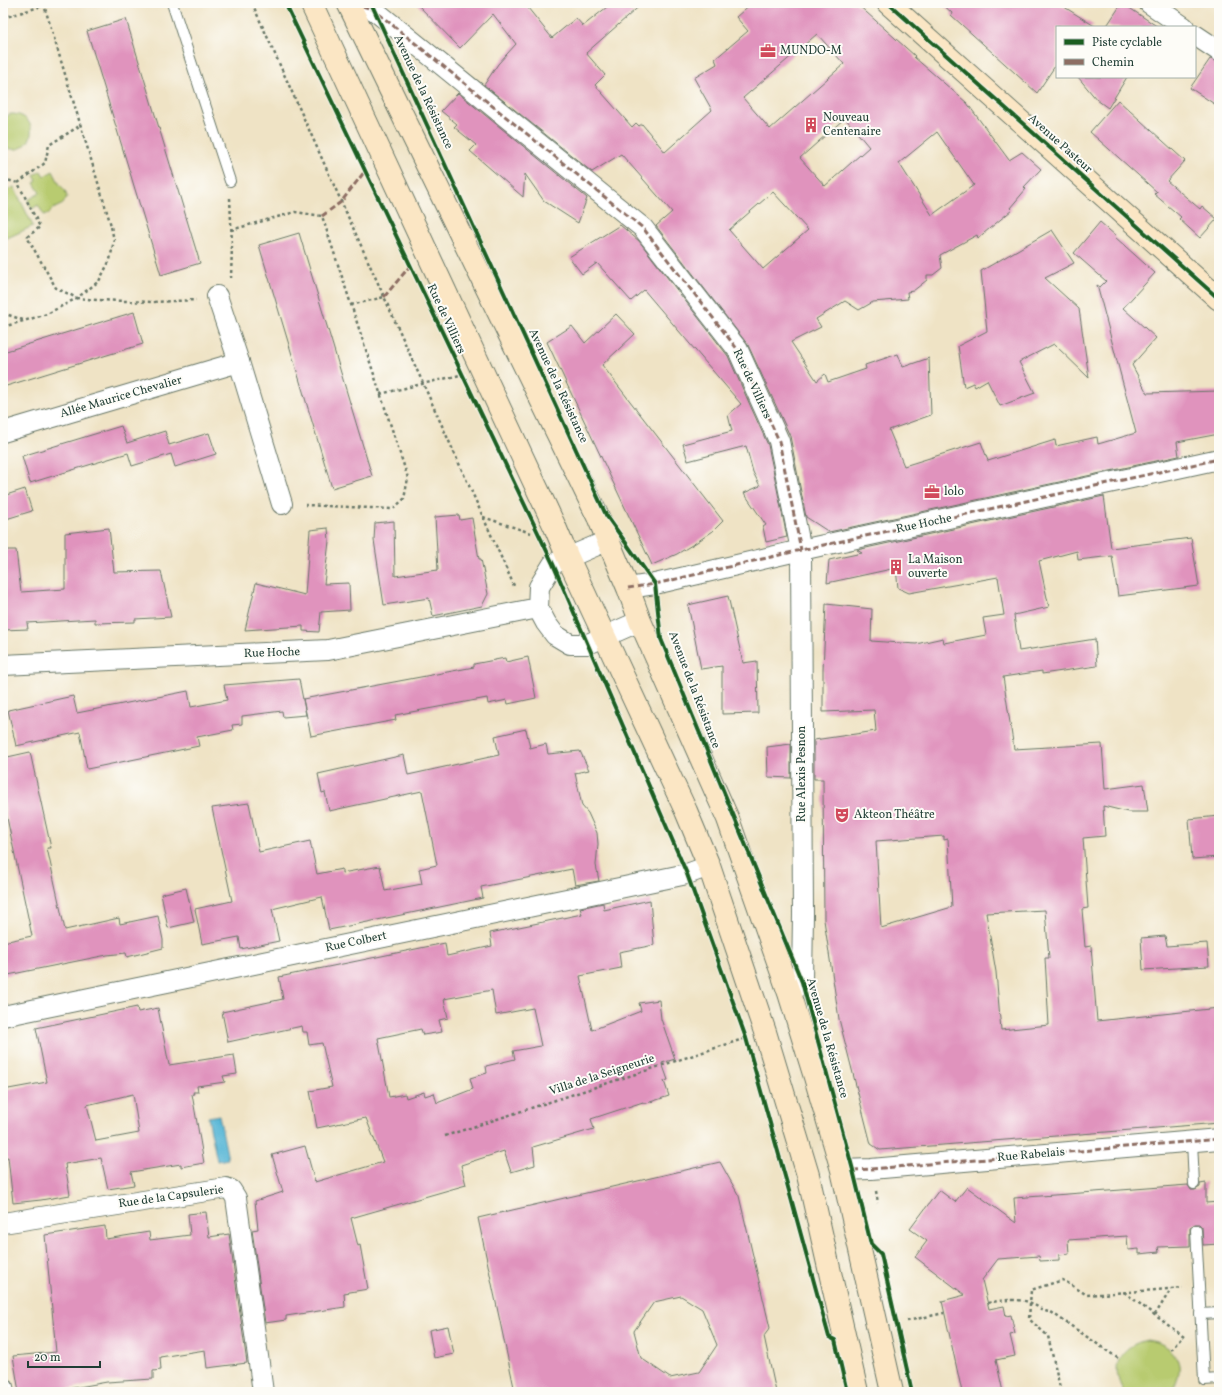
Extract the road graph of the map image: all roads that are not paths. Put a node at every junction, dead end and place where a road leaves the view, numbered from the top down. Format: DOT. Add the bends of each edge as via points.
graph roads {
  1 [pos="172,3"];
  2 [pos="311,3"];
  3 [pos="348,3"];
  4 [pos="354,3"];
  5 [pos="888,3"];
  6 [pos="1149,3"];
  7 [pos="1183,26"];
  8 [pos="1196,35"];
  9 [pos="1219,51"];
  10 [pos="230,181"];
  11 [pos="217,296"];
  12 [pos="1219,299"];
  13 [pos="239,362"];
  14 [pos="3,432"];
  15 [pos="1219,460"];
  16 [pos="282,504"];
  17 [pos="609,540"];
  18 [pos="802,550"];
  19 [pos="560,561"];
  20 [pos="628,588"];
  21 [pos="532,609"];
  22 [pos="640,621"];
  23 [pos="605,636"];
  24 [pos="3,664"];
  25 [pos="709,866"];
  26 [pos="796,987"];
  27 [pos="3,1016"];
  28 [pos="1219,1139"];
  29 [pos="1192,1141"];
  30 [pos="847,1170"];
  31 [pos="1194,1184"];
  32 [pos="3,1223"];
  33 [pos="1196,1230"];
  34 [pos="1219,1313"];
  35 [pos="1200,1314"];
  36 [pos="1219,1379"];
  37 [pos="3,1388"];
  38 [pos="4,1392"];
  39 [pos="263,1392"];
  40 [pos="857,1392"];
  41 [pos="892,1392"];
  1 -- 10 [label="lane"];
  2 -- 19 [label="main road" via="552,520"];
  3 -- 17 [label="main road, Avenue de la Résistance"];
  4 -- 18 [label="street, Rue de Villiers" via="374,10 643,228 738,350 779,441"];
  5 -- 12 [label="main road, Avenue Pasteur"];
  6 -- 7 [label="street"];
  8 -- 9 [label="street"];
  11 -- 13 [label="street"];
  13 -- 14 [label="street, Allée Maurice Chevalier"];
  13 -- 16 [label="street"];
  15 -- 18 [label="street, Rue Hoche"];
  17 -- 19 [label="street"];
  17 -- 20 [label="main road, Avenue de la Résistance"];
  18 -- 20 [label="street, Rue Hoche"];
  18 -- 26 [label="street, Rue Alexis Pesnon" via="803,907"];
  19 -- 21 [label="street" via="539,587"];
  19 -- 23 [label="main road"];
  20 -- 22 [label="main road, Avenue de la Résistance"];
  21 -- 23 [label="street" via="555,635 570,644 588,644"];
  21 -- 24 [label="street, Rue Hoche" via="328,650"];
  22 -- 23 [label="street"];
  22 -- 26 [label="main road, Avenue de la Résistance" via="728,819"];
  23 -- 25 [label="main road"];
  25 -- 27 [label="street, Rue Colbert" via="680,875"];
  25 -- 40 [label="main road" via="765,1032 808,1175"];
  26 -- 30 [label="main road, Avenue de la Résistance" via="815,1077"];
  28 -- 29 [label="street, Rue Rabelais"];
  29 -- 30 [label="street, Rue Rabelais"];
  29 -- 31 [label="lane"];
  30 -- 41 [label="main road, Avenue de la Résistance"];
  32 -- 39 [label="street, Rue de la Capsulerie" via="226,1188 231,1190 236,1198"];
  33 -- 35 [label="lane"];
  34 -- 35 [label="lane"];
  35 -- 36 [label="lane" via="1204,1380"];
  37 -- 38 [label="street"];
}
